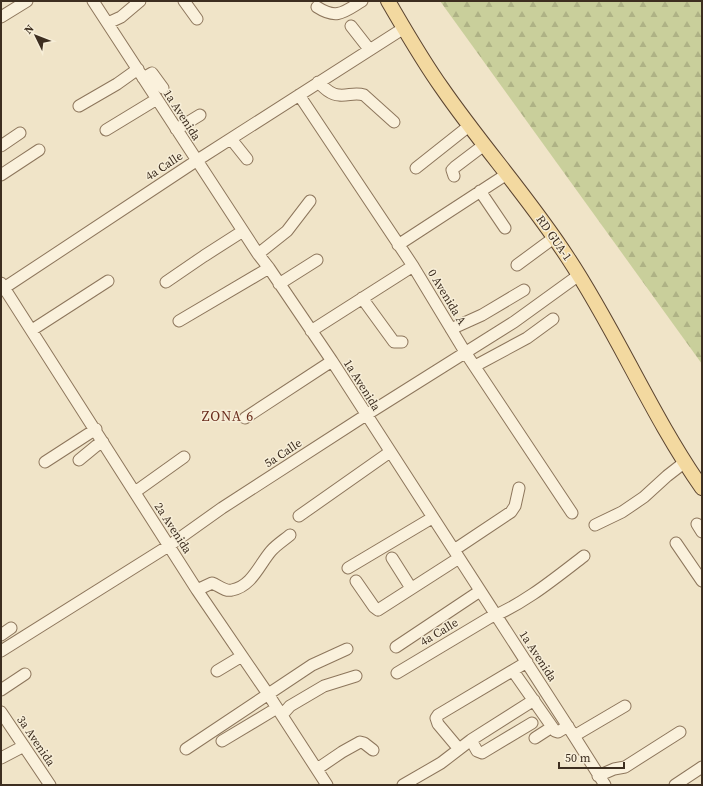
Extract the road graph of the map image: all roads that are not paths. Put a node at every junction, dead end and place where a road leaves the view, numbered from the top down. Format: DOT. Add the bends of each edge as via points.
graph roads {
  1 [pos="27,1"];
  2 [pos="93,1"];
  3 [pos="140,1"];
  4 [pos="184,1"];
  5 [pos="362,1"];
  6 [pos="388,1"];
  7 [pos="317,7"];
  8 [pos="1,17"];
  9 [pos="197,19"];
  10 [pos="108,23"];
  11 [pos="351,26"];
  12 [pos="404,28"];
  13 [pos="370,49"];
  14 [pos="140,74"];
  15 [pos="318,82"];
  16 [pos="163,88"];
  17 [pos="299,95"];
  18 [pos="157,99"];
  19 [pos="79,106"];
  20 [pos="200,115"];
  21 [pos="394,122"];
  22 [pos="469,126"];
  23 [pos="176,129"];
  24 [pos="106,130"];
  25 [pos="20,132"];
  26 [pos="231,139"];
  27 [pos="484,145"];
  28 [pos="1,146"];
  29 [pos="39,150"];
  30 [pos="246,159"];
  31 [pos="196,161"];
  32 [pos="416,168"];
  33 [pos="507,174"];
  34 [pos="1,175"];
  35 [pos="454,176"];
  36 [pos="480,191"];
  37 [pos="310,201"];
  38 [pos="505,228"];
  39 [pos="243,231"];
  40 [pos="555,237"];
  41 [pos="398,245"];
  42 [pos="258,254"];
  43 [pos="317,260"];
  44 [pos="518,265"];
  45 [pos="413,266"];
  46 [pos="269,268"];
  47 [pos="579,275"];
  48 [pos="108,281"];
  49 [pos="166,282"];
  50 [pos="279,284"];
  51 [pos="2,287"];
  52 [pos="524,290"];
  53 [pos="362,298"];
  54 [pos="553,319"];
  55 [pos="180,321"];
  56 [pos="451,329"];
  57 [pos="32,330"];
  58 [pos="311,331"];
  59 [pos="402,342"];
  60 [pos="465,352"];
  61 [pos="332,361"];
  62 [pos="475,366"];
  63 [pos="366,415"];
  64 [pos="245,418"];
  65 [pos="96,430"];
  66 [pos="103,442"];
  67 [pos="390,452"];
  68 [pos="184,457"];
  69 [pos="79,460"];
  70 [pos="45,462"];
  71 [pos="685,462"];
  72 [pos="519,488"];
  73 [pos="702,488"];
  74 [pos="135,492"];
  75 [pos="572,514"];
  76 [pos="299,516"];
  77 [pos="432,518"];
  78 [pos="595,526"];
  79 [pos="290,535"];
  80 [pos="676,543"];
  81 [pos="170,545"];
  82 [pos="457,554"];
  83 [pos="584,556"];
  84 [pos="392,558"];
  85 [pos="348,568"];
  86 [pos="356,581"];
  87 [pos="702,581"];
  88 [pos="411,588"];
  89 [pos="197,590"];
  90 [pos="480,591"];
  91 [pos="496,615"];
  92 [pos="11,628"];
  93 [pos="1,635"];
  94 [pos="396,647"];
  95 [pos="347,649"];
  96 [pos="1,652"];
  97 [pos="242,656"];
  98 [pos="527,662"];
  99 [pos="217,671"];
  100 [pos="513,671"];
  101 [pos="397,673"];
  102 [pos="25,674"];
  103 [pos="356,676"];
  104 [pos="1,690"];
  105 [pos="268,694"];
  106 [pos="534,700"];
  107 [pos="625,706"];
  108 [pos="279,712"];
  109 [pos="2,715"];
  110 [pos="532,723"];
  111 [pos="552,727"];
  112 [pos="571,731"];
  113 [pos="680,732"];
  114 [pos="535,738"];
  115 [pos="471,740"];
  116 [pos="222,741"];
  117 [pos="24,746"];
  118 [pos="186,749"];
  119 [pos="373,750"];
  120 [pos="459,750"];
  121 [pos="1,758"];
  122 [pos="702,767"];
  123 [pos="317,769"];
  124 [pos="598,776"];
  125 [pos="50,785"];
  126 [pos="327,785"];
  127 [pos="403,785"];
  128 [pos="605,785"];
  129 [pos="675,785"];
  1 -- 8 [label="street"];
  2 -- 10 [label="street, 1a Avenida"];
  3 -- 10 [label="street"];
  4 -- 9 [label="street"];
  5 -- 7 [label="street" via="334,14"];
  6 -- 12 [label="main road, RD GUA-1"];
  10 -- 14 [label="street, 1a Avenida"];
  11 -- 13 [label="street"];
  12 -- 13 [label="street, 4a Calle"];
  12 -- 22 [label="main road, RD GUA-1" via="442,89"];
  13 -- 15 [label="street, 4a Calle"];
  14 -- 16 [label="street" via="152,73"];
  14 -- 18 [label="street, 1a Avenida"];
  14 -- 19 [label="street"];
  15 -- 17 [label="street, 4a Calle"];
  15 -- 21 [label="street" via="328,91 341,96 359,93 364,95"];
  17 -- 26 [label="street, 4a Calle"];
  17 -- 41 [label="street, 0 Avenida A"];
  18 -- 23 [label="street, 1a Avenida"];
  18 -- 24 [label="street"];
  20 -- 23 [label="street"];
  22 -- 27 [label="main road, RD GUA-1"];
  22 -- 32 [label="street"];
  23 -- 31 [label="street, 1a Avenida"];
  25 -- 28 [label="street"];
  26 -- 30 [label="street"];
  26 -- 31 [label="street, 4a Calle"];
  27 -- 33 [label="main road, RD GUA-1"];
  27 -- 35 [label="street" via="452,170"];
  29 -- 34 [label="street"];
  31 -- 39 [label="street, 1a Avenida"];
  31 -- 51 [label="street, 4a Calle"];
  33 -- 36 [label="street"];
  33 -- 40 [label="main road, RD GUA-1"];
  36 -- 38 [label="street"];
  36 -- 41 [label="street"];
  37 -- 42 [label="street" via="287,231"];
  39 -- 42 [label="street, 1a Avenida"];
  39 -- 49 [label="street"];
  40 -- 44 [label="street"];
  40 -- 47 [label="main road, RD GUA-1"];
  41 -- 45 [label="street, 0 Avenida A"];
  42 -- 46 [label="street, 1a Avenida"];
  43 -- 50 [label="street"];
  45 -- 53 [label="street"];
  45 -- 56 [label="street, 0 Avenida A"];
  46 -- 50 [label="street, 1a Avenida"];
  46 -- 55 [label="street"];
  47 -- 60 [label="street, 5a Calle" via="514,322"];
  47 -- 71 [label="main road, RD GUA-1"];
  48 -- 57 [label="street"];
  50 -- 58 [label="street, 1a Avenida"];
  51 -- 57 [label="street, 2a Avenida"];
  52 -- 56 [label="street" via="482,315"];
  53 -- 58 [label="street"];
  53 -- 59 [label="street" via="394,342"];
  54 -- 62 [label="street" via="527,338"];
  56 -- 60 [label="street, 0 Avenida A"];
  57 -- 65 [label="street, 2a Avenida"];
  58 -- 61 [label="street, 1a Avenida"];
  60 -- 62 [label="street, 0 Avenida A"];
  60 -- 63 [label="street, 5a Calle"];
  61 -- 63 [label="street, 1a Avenida"];
  61 -- 64 [label="street"];
  62 -- 75 [label="street, 0 Avenida A"];
  63 -- 67 [label="street, 1a Avenida"];
  63 -- 81 [label="street, 5a Calle" via="222,508"];
  65 -- 66 [label="street, 2a Avenida"];
  65 -- 70 [label="street"];
  66 -- 69 [label="street"];
  66 -- 74 [label="street, 2a Avenida"];
  67 -- 76 [label="street"];
  67 -- 77 [label="street, 1a Avenida"];
  68 -- 74 [label="street"];
  71 -- 73 [label="main road, RD GUA-1"];
  71 -- 78 [label="street" via="644,498"];
  72 -- 82 [label="street" via="515,506 510,512"];
  74 -- 81 [label="street, 2a Avenida"];
  77 -- 82 [label="street, 1a Avenida"];
  77 -- 85 [label="street"];
  79 -- 89 [label="street" via="272,550 251,579 241,586 231,590 212,583"];
  80 -- 87 [label="street"];
  81 -- 89 [label="street, 2a Avenida"];
  81 -- 96 [label="street, 5a Calle"];
  82 -- 88 [label="street"];
  82 -- 90 [label="street, 1a Avenida"];
  83 -- 91 [label="street, 4a Calle" via="524,600"];
  84 -- 88 [label="street"];
  86 -- 88 [label="street" via="376,610"];
  89 -- 97 [label="street, 2a Avenida"];
  90 -- 91 [label="street, 1a Avenida"];
  90 -- 94 [label="street"];
  91 -- 98 [label="street, 1a Avenida"];
  91 -- 101 [label="street, 4a Calle"];
  92 -- 93 [label="street"];
  95 -- 105 [label="street" via="312,665"];
  97 -- 99 [label="street"];
  97 -- 105 [label="street, 2a Avenida"];
  98 -- 100 [label="street"];
  98 -- 112 [label="street, 1a Avenida"];
  100 -- 106 [label="street"];
  100 -- 120 [label="street" via="438,715 438,724"];
  102 -- 104 [label="street"];
  103 -- 108 [label="street" via="324,686"];
  105 -- 108 [label="street, 2a Avenida"];
  105 -- 118 [label="street"];
  106 -- 111 [label="street"];
  106 -- 115 [label="street"];
  107 -- 112 [label="street"];
  108 -- 116 [label="street"];
  108 -- 123 [label="street, 2a Avenida"];
  109 -- 117 [label="street, 3a Avenida"];
  110 -- 115 [label="street" via="482,753"];
  111 -- 112 [label="street" via="558,732"];
  111 -- 114 [label="street"];
  112 -- 124 [label="street, 1a Avenida"];
  113 -- 124 [label="street" via="625,767 614,768"];
  115 -- 120 [label="street"];
  117 -- 121 [label="street"];
  117 -- 125 [label="street, 3a Avenida"];
  119 -- 123 [label="street" via="360,742"];
  120 -- 127 [label="street"];
  122 -- 129 [label="street"];
  123 -- 126 [label="street, 2a Avenida"];
  124 -- 128 [label="street, 1a Avenida"];
}
